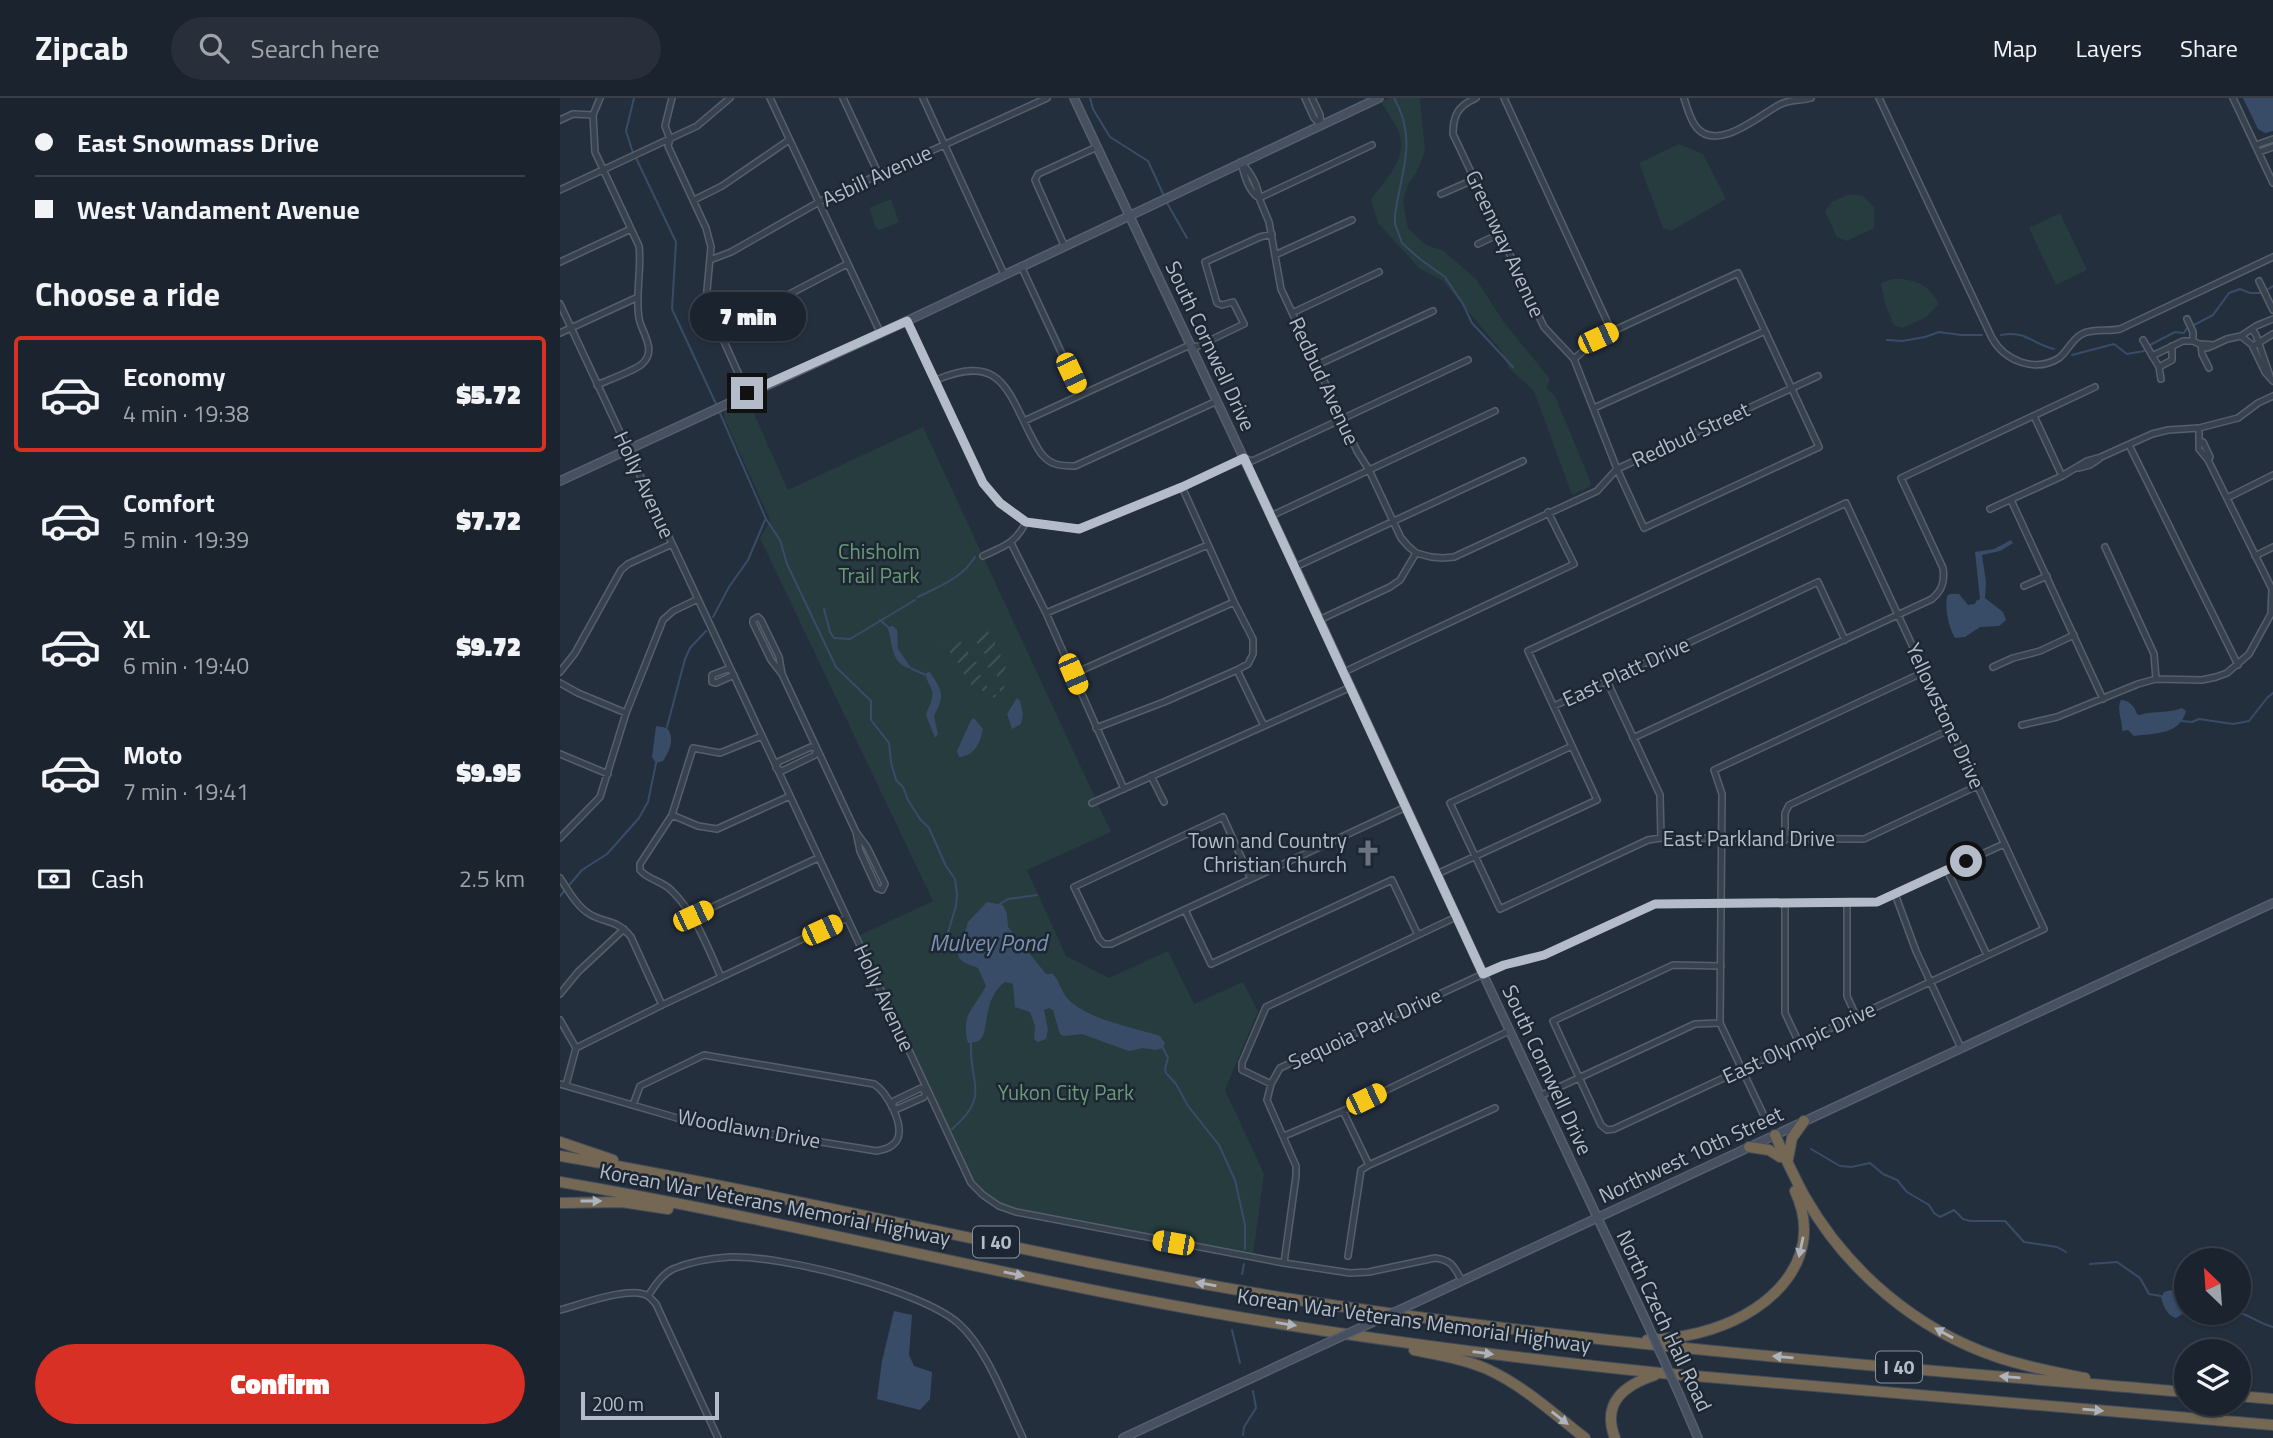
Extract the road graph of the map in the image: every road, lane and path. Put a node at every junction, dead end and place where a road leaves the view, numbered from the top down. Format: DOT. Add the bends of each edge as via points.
graph roads {
  1 [pos="600,98"];
  2 [pos="672,98"];
  3 [pos="730,98"];
  4 [pos="770,98"];
  5 [pos="843,98"];
  6 [pos="923,98"];
  7 [pos="1047,98"];
  8 [pos="1074,98"];
  9 [pos="1305,98"];
  10 [pos="1312,98"];
  11 [pos="1379,98"];
  12 [pos="1476,98"];
  13 [pos="1504,98"];
  14 [pos="1684,98"];
  15 [pos="1811,98"];
  16 [pos="1879,98"];
  17 [pos="2233,98"];
  18 [pos="593,115"];
  19 [pos="560,120"];
  20 [pos="1321,125"];
  21 [pos="670,139"];
  22 [pos="2273,139"];
  23 [pos="789,140"];
  24 [pos="944,145"];
  25 [pos="1372,145"];
  26 [pos="2256,145"];
  27 [pos="1097,147"];
  28 [pos="2273,147"];
  29 [pos="2259,152"];
  30 [pos="1241,162"];
  31 [pos="604,170"];
  32 [pos="879,175"];
  33 [pos="1474,180"];
  34 [pos="2273,183"];
  35 [pos="560,190"];
  36 [pos="1441,194"];
  37 [pos="1259,198"];
  38 [pos="694,200"];
  39 [pos="819,202"];
  40 [pos="1128,215"];
  41 [pos="1352,220"];
  42 [pos="631,229"];
  43 [pos="1272,234"];
  44 [pos="1499,234"];
  45 [pos="1478,244"];
  46 [pos="1064,245"];
  47 [pos="1275,255"];
  48 [pos="2273,257"];
  49 [pos="710,260"];
  50 [pos="560,262"];
  51 [pos="847,264"];
  52 [pos="1021,266"];
  53 [pos="1379,272"];
  54 [pos="1004,274"];
  55 [pos="2259,281"];
  56 [pos="636,299"];
  57 [pos="560,304"];
  58 [pos="2273,310"];
  59 [pos="1433,311"];
  60 [pos="1292,313"];
  61 [pos="2187,319"];
  62 [pos="2273,319"];
  63 [pos="907,321"];
  64 [pos="571,328"];
  65 [pos="718,329"];
  66 [pos="2252,330"];
  67 [pos="1765,331"];
  68 [pos="880,332"];
  69 [pos="1612,332"];
  70 [pos="560,334"];
  71 [pos="2273,334"];
  72 [pos="2241,336"];
  73 [pos="2143,340"];
  74 [pos="2193,341"];
  75 [pos="2200,344"];
  76 [pos="2255,344"];
  77 [pos="1190,345"];
  78 [pos="2172,346"];
  79 [pos="2152,356"];
  80 [pos="1574,359"];
  81 [pos="1468,360"];
  82 [pos="1317,365"];
  83 [pos="2159,367"];
  84 [pos="2209,368"];
  85 [pos="1818,376"];
  86 [pos="2161,379"];
  87 [pos="2272,379"];
  88 [pos="936,380"];
  89 [pos="597,385"];
  90 [pos="2095,387"];
  91 [pos="1792,388"];
  92 [pos="747,393"];
  93 [pos="1081,395"];
  94 [pos="2273,397"];
  95 [pos="1217,401"];
  96 [pos="1594,408"];
  97 [pos="1495,411"];
  98 [pos="2035,416"];
  99 [pos="1342,419"];
  100 [pos="1024,421"];
  101 [pos="2199,428"];
  102 [pos="2129,445"];
  103 [pos="628,450"];
  104 [pos="1244,458"];
  105 [pos="1523,461"];
  106 [pos="1617,469"];
  107 [pos="1369,470"];
  108 [pos="2273,475"];
  109 [pos="2062,476"];
  110 [pos="560,481"];
  111 [pos="1182,487"];
  112 [pos="2227,498"];
  113 [pos="2011,500"];
  114 [pos="1990,509"];
  115 [pos="1548,512"];
  116 [pos="1271,516"];
  117 [pos="1392,520"];
  118 [pos="1026,522"];
  119 [pos="1011,543"];
  120 [pos="671,544"];
  121 [pos="1209,545"];
  122 [pos="2105,547"];
  123 [pos="2273,547"];
  124 [pos="1416,553"];
  125 [pos="982,556"];
  126 [pos="2255,556"];
  127 [pos="1295,567"];
  128 [pos="2047,576"];
  129 [pos="2024,586"];
  130 [pos="698,599"];
  131 [pos="1234,602"];
  132 [pos="2272,609"];
  133 [pos="1046,613"];
  134 [pos="1898,614"];
  135 [pos="1320,620"];
  136 [pos="2074,635"];
  137 [pos="1844,640"];
  138 [pos="2238,665"];
  139 [pos="1993,667"];
  140 [pos="730,668"];
  141 [pos="1237,670"];
  142 [pos="560,672"];
  143 [pos="1344,672"];
  144 [pos="1924,672"];
  145 [pos="782,674"];
  146 [pos="1073,674"];
  147 [pos="734,675"];
  148 [pos="2156,679"];
  149 [pos="1607,681"];
  150 [pos="560,682"];
  151 [pos="1351,687"];
  152 [pos="2103,699"];
  153 [pos="1554,706"];
  154 [pos="626,713"];
  155 [pos="2022,725"];
  156 [pos="1264,726"];
  157 [pos="1097,728"];
  158 [pos="1951,729"];
  159 [pos="762,736"];
  160 [pos="1633,738"];
  161 [pos="1572,746"];
  162 [pos="817,749"];
  163 [pos="560,754"];
  164 [pos="776,768"];
  165 [pos="608,774"];
  166 [pos="1152,776"];
  167 [pos="1977,786"];
  168 [pos="1124,789"];
  169 [pos="790,796"];
  170 [pos="1164,802"];
  171 [pos="1093,803"];
  172 [pos="1406,807"];
  173 [pos="672,815"];
  174 [pos="560,824"];
  175 [pos="568,830"];
  176 [pos="856,832"];
  177 [pos="560,838"];
  178 [pos="1661,838"];
  179 [pos="1722,839"];
  180 [pos="1785,840"];
  181 [pos="2004,844"];
  182 [pos="1475,856"];
  183 [pos="818,858"];
  184 [pos="1947,870"];
  185 [pos="1437,874"];
  186 [pos="561,879"];
  187 [pos="1251,879"];
  188 [pos="1895,894"];
  189 [pos="1721,902"];
  190 [pos="1785,903"];
  191 [pos="1847,904"];
  192 [pos="2273,904"];
  193 [pos="1185,910"];
  194 [pos="693,916"];
  195 [pos="1456,917"];
  196 [pos="847,918"];
  197 [pos="624,929"];
  198 [pos="2044,929"];
  199 [pos="1418,934"];
  200 [pos="1987,955"];
  201 [pos="1721,966"];
  202 [pos="1483,974"];
  203 [pos="721,977"];
  204 [pos="1930,982"];
  205 [pos="560,994"];
  206 [pos="662,1005"];
  207 [pos="1856,1016"];
  208 [pos="560,1020"];
  209 [pos="1720,1023"];
  210 [pos="1509,1031"];
  211 [pos="1800,1043"];
  212 [pos="576,1048"];
  213 [pos="1961,1048"];
  214 [pos="1742,1070"];
  215 [pos="1579,1078"];
  216 [pos="1271,1084"];
  217 [pos="563,1085"];
  218 [pos="926,1092"];
  219 [pos="1541,1096"];
  220 [pos="633,1105"];
  221 [pos="892,1107"];
  222 [pos="1495,1108"];
  223 [pos="1343,1111"];
  224 [pos="1765,1118"];
  225 [pos="1804,1121"];
  226 [pos="1284,1136"];
  227 [pos="1772,1136"];
  228 [pos="560,1142"];
  229 [pos="1749,1147"];
  230 [pos="560,1156"];
  231 [pos="1784,1160"];
  232 [pos="1369,1165"];
  233 [pos="647,1171"];
  234 [pos="560,1182"];
  235 [pos="560,1203"];
  236 [pos="1597,1219"];
  237 [pos="779,1224"];
  238 [pos="1348,1256"];
  239 [pos="1284,1263"];
  240 [pos="1462,1281"];
  241 [pos="648,1296"];
  242 [pos="560,1310"];
  243 [pos="1367,1338"];
  244 [pos="1611,1342"];
  245 [pos="1660,1373"];
  246 [pos="2127,1387"];
  247 [pos="2174,1391"];
  248 [pos="2251,1397"];
  249 [pos="2273,1399"];
  250 [pos="2273,1425"];
  251 [pos="718,1438"];
  252 [pos="1023,1438"];
  253 [pos="1123,1438"];
  254 [pos="1585,1438"];
  255 [pos="1615,1438"];
  256 [pos="1698,1438"];
  1 -- 18 [label="street"];
  2 -- 21 [label="street" via="665,125"];
  3 -- 21 [label="street" via="697,126"];
  4 -- 23 [label="street"];
  5 -- 32 [label="street"];
  6 -- 24 [label="street"];
  7 -- 24 [label="street, Asbill Avenue"];
  8 -- 27 [label="main road, South Cornwell Drive"];
  9 -- 20 [label="street"];
  10 -- 20 [label="street"];
  11 -- 20 [label="main road"];
  12 -- 33 [label="street, Greenway Avenue" via="1462,104 1453,119 1453,134"];
  13 -- 69 [label="street"];
  14 -- 15 [label="street" via="1696,128 1713,136 1746,127 1783,103"];
  16 -- 48 [label="street" via="1992,338 2017,362 2034,365 2054,360 2082,334 2120,328"];
  17 -- 26 [label="street"];
  18 -- 19 [label="street" via="573,114"];
  18 -- 31 [label="street" via="595,152"];
  20 -- 30 [label="main road"];
  21 -- 31 [label="street"];
  21 -- 38 [label="street" via="668,146"];
  22 -- 26 [label="street"];
  23 -- 38 [label="street"];
  23 -- 39 [label="street"];
  24 -- 32 [label="street, Asbill Avenue"];
  24 -- 54 [label="street"];
  25 -- 37 [label="street"];
  26 -- 29 [label="street"];
  27 -- 40 [label="main road, South Cornwell Drive"];
  27 -- 46 [label="street" via="1038,174 1035,180"];
  28 -- 29 [label="street"];
  29 -- 34 [label="street"];
  30 -- 37 [label="street, Redbud Avenue"];
  30 -- 40 [label="main road"];
  31 -- 35 [label="street"];
  31 -- 42 [label="street"];
  32 -- 39 [label="street, Asbill Avenue"];
  33 -- 36 [label="street"];
  33 -- 44 [label="street, Greenway Avenue"];
  37 -- 43 [label="street, Redbud Avenue"];
  38 -- 49 [label="street" via="706,228"];
  39 -- 49 [label="street, Asbill Avenue"];
  39 -- 51 [label="street"];
  40 -- 46 [label="main road"];
  40 -- 77 [label="main road, South Cornwell Drive"];
  41 -- 47 [label="street"];
  42 -- 50 [label="street"];
  42 -- 56 [label="street" via="640,259"];
  43 -- 47 [label="street, Redbud Avenue"];
  43 -- 77 [label="street" via="1205,262 1217,303 1233,302 1244,324 1196,347"];
  44 -- 45 [label="street"];
  44 -- 80 [label="street, Greenway Avenue" via="1544,327"];
  46 -- 52 [label="main road"];
  47 -- 60 [label="street, Redbud Avenue" via="1281,289"];
  49 -- 65 [label="street" via="706,301"];
  51 -- 65 [label="street"];
  51 -- 68 [label="street"];
  52 -- 54 [label="main road"];
  52 -- 93 [label="street"];
  53 -- 60 [label="street"];
  54 -- 63 [label="main road"];
  55 -- 58 [label="street"];
  56 -- 64 [label="street"];
  56 -- 89 [label="street" via="648,343 646,358"];
  57 -- 64 [label="street, Holly Avenue"];
  59 -- 82 [label="street"];
  60 -- 82 [label="street, Redbud Avenue"];
  61 -- 74 [label="street"];
  62 -- 66 [label="street"];
  63 -- 68 [label="main road"];
  63 -- 88 [label="street"];
  64 -- 70 [label="street"];
  64 -- 89 [label="street, Holly Avenue"];
  65 -- 92 [label="street"];
  66 -- 72 [label="street"];
  66 -- 76 [label="street"];
  67 -- 69 [label="street" via="1738,273"];
  67 -- 91 [label="street"];
  67 -- 96 [label="street"];
  68 -- 92 [label="main road"];
  69 -- 80 [label="street"];
  71 -- 76 [label="street"];
  72 -- 75 [label="street" via="2207,348"];
  72 -- 76 [label="street"];
  73 -- 79 [label="street"];
  74 -- 75 [label="street"];
  74 -- 78 [label="street"];
  75 -- 84 [label="street"];
  76 -- 87 [label="street"];
  77 -- 93 [label="street"];
  77 -- 95 [label="main road, South Cornwell Drive"];
  78 -- 79 [label="street"];
  78 -- 83 [label="street" via="2172,360"];
  79 -- 83 [label="street"];
  80 -- 96 [label="street, Greenway Avenue"];
  81 -- 99 [label="street"];
  82 -- 99 [label="street, Redbud Avenue"];
  83 -- 86 [label="street"];
  85 -- 91 [label="street, Redbud Street"];
  88 -- 100 [label="street" via="956,372 987,373 1009,389"];
  88 -- 118 [label="street" via="983,483"];
  89 -- 103 [label="street, Holly Avenue"];
  90 -- 98 [label="street"];
  91 -- 106 [label="street, Redbud Street"];
  91 -- 106 [label="street, Greenway Avenue" via="1819,447 1644,528"];
  92 -- 103 [label="main road"];
  93 -- 100 [label="street"];
  94 -- 101 [label="street" via="2238,418"];
  95 -- 100 [label="street" via="1075,466 1054,464 1039,452"];
  95 -- 104 [label="main road, South Cornwell Drive"];
  96 -- 106 [label="street, Greenway Avenue"];
  97 -- 107 [label="street"];
  98 -- 109 [label="street"];
  98 -- 134 [label="street" via="1901,478 1945,579 1932,599"];
  99 -- 104 [label="street" via="1252,461"];
  99 -- 107 [label="street, Redbud Avenue"];
  101 -- 102 [label="street" via="2168,430"];
  101 -- 112 [label="street" via="2200,441"];
  102 -- 109 [label="street"];
  102 -- 138 [label="street"];
  103 -- 110 [label="main road"];
  103 -- 120 [label="street, Holly Avenue"];
  104 -- 111 [label="street"];
  104 -- 116 [label="main road, South Cornwell Drive"];
  105 -- 117 [label="street"];
  106 -- 115 [label="street, Redbud Street" via="1597,491"];
  107 -- 116 [label="street"];
  107 -- 117 [label="street, Redbud Avenue"];
  108 -- 112 [label="street"];
  109 -- 113 [label="street"];
  111 -- 118 [label="street" via="1079,529"];
  111 -- 121 [label="street"];
  112 -- 126 [label="street"];
  113 -- 114 [label="street"];
  113 -- 128 [label="street"];
  115 -- 124 [label="street, Redbud Street" via="1454,557"];
  115 -- 143 [label="street" via="1574,564"];
  116 -- 127 [label="main road, South Cornwell Drive"];
  117 -- 124 [label="street, Redbud Avenue"];
  117 -- 127 [label="street"];
  118 -- 119 [label="street"];
  119 -- 125 [label="street"];
  119 -- 133 [label="street"];
  120 -- 130 [label="street, Holly Avenue"];
  120 -- 142 [label="street" via="621,570"];
  121 -- 131 [label="street"];
  121 -- 133 [label="street"];
  122 -- 148 [label="street" via="2154,654"];
  123 -- 126 [label="street"];
  124 -- 135 [label="street" via="1401,580"];
  126 -- 132 [label="street" via="2272,589"];
  127 -- 135 [label="main road, South Cornwell Drive"];
  128 -- 129 [label="street"];
  128 -- 136 [label="street"];
  130 -- 140 [label="street, Holly Avenue"];
  130 -- 154 [label="street" via="663,620"];
  131 -- 141 [label="street" via="1253,639 1248,664"];
  131 -- 146 [label="street"];
  132 -- 138 [label="street" via="2263,632"];
  133 -- 146 [label="street"];
  134 -- 137 [label="street"];
  134 -- 144 [label="street, Yellowstone Drive"];
  134 -- 153 [label="street, Yellowstone Drive" via="1846,503 1528,651"];
  135 -- 143 [label="main road, South Cornwell Drive"];
  136 -- 139 [label="street"];
  136 -- 152 [label="street"];
  137 -- 149 [label="street, East Platt Drive" via="1818,582"];
  137 -- 160 [label="street"];
  138 -- 148 [label="street" via="2203,680"];
  140 -- 147 [label="street, Holly Avenue"];
  140 -- 147 [label="street" via="712,675 712,682"];
  141 -- 156 [label="street"];
  141 -- 157 [label="street"];
  143 -- 151 [label="main road, South Cornwell Drive"];
  144 -- 158 [label="street, Yellowstone Drive"];
  144 -- 179 [label="street" via="1714,770 1722,794"];
  145 -- 145 [label="street" via="779,657 761,620 755,617 753,623"];
  145 -- 162 [label="street"];
  146 -- 157 [label="street"];
  147 -- 159 [label="street, Holly Avenue"];
  148 -- 152 [label="street"];
  149 -- 153 [label="street, East Platt Drive"];
  149 -- 160 [label="street"];
  150 -- 154 [label="street"];
  151 -- 156 [label="street"];
  151 -- 172 [label="main road, South Cornwell Drive"];
  152 -- 155 [label="street" via="2057,718"];
  153 -- 161 [label="street, East Platt Drive"];
  154 -- 165 [label="street"];
  156 -- 166 [label="street"];
  157 -- 168 [label="street"];
  158 -- 167 [label="street, Yellowstone Drive"];
  158 -- 180 [label="street" via="1789,805"];
  159 -- 164 [label="street, Holly Avenue"];
  159 -- 173 [label="street" via="720,753 693,748"];
  160 -- 178 [label="street" via="1660,794"];
  161 -- 182 [label="street" via="1450,803"];
  161 -- 182 [label="street, East Platt Drive" via="1597,800"];
  162 -- 164 [label="street" via="815,755 782,771"];
  162 -- 176 [label="street"];
  163 -- 165 [label="street"];
  164 -- 169 [label="street, Holly Avenue"];
  165 -- 175 [label="street" via="600,797"];
  166 -- 168 [label="street"];
  166 -- 170 [label="street"];
  167 -- 180 [label="street, East Parkland Drive" via="1864,839"];
  167 -- 181 [label="street, Yellowstone Drive"];
  168 -- 171 [label="street"];
  169 -- 173 [label="street" via="717,829"];
  169 -- 183 [label="street, Holly Avenue"];
  172 -- 185 [label="main road, South Cornwell Drive"];
  172 -- 187 [label="street"];
  173 -- 194 [label="street" via="640,870 667,886"];
  174 -- 175 [label="street"];
  175 -- 177 [label="street"];
  176 -- 176 [label="street" via="885,884 882,890 877,888"];
  178 -- 179 [label="street, East Parkland Drive"];
  178 -- 182 [label="street, East Parkland Drive" via="1500,909"];
  179 -- 180 [label="street, East Parkland Drive"];
  179 -- 189 [label="street"];
  181 -- 184 [label="street, Sequoia Park Drive"];
  181 -- 198 [label="street, Yellowstone Drive"];
  182 -- 185 [label="street"];
  183 -- 194 [label="street"];
  183 -- 196 [label="street, Holly Avenue"];
  184 -- 188 [label="street, Sequoia Park Drive"];
  184 -- 200 [label="street"];
  185 -- 195 [label="main road, South Cornwell Drive"];
  186 -- 197 [label="street" via="590,914"];
  187 -- 193 [label="street"];
  187 -- 193 [label="street" via="1223,817 1074,887 1104,944"];
  188 -- 191 [label="street, Sequoia Park Drive" via="1877,902"];
  188 -- 204 [label="street"];
  189 -- 190 [label="street, Sequoia Park Drive"];
  189 -- 201 [label="street"];
  189 -- 202 [label="street, Sequoia Park Drive" via="1655,904 1544,955"];
  190 -- 191 [label="street, Sequoia Park Drive"];
  190 -- 211 [label="street" via="1785,1013"];
  191 -- 207 [label="street" via="1847,996"];
  192 -- 213 [label="main road, Northwest 10th Street"];
  193 -- 199 [label="street" via="1211,964 1392,880"];
  194 -- 203 [label="street"];
  195 -- 199 [label="street"];
  195 -- 202 [label="main road, South Cornwell Drive"];
  196 -- 203 [label="street"];
  196 -- 218 [label="street, Holly Avenue"];
  197 -- 205 [label="street"];
  197 -- 206 [label="street"];
  198 -- 200 [label="street, East Olympic Drive"];
  199 -- 216 [label="street" via="1266,1007 1242,1070"];
  200 -- 204 [label="street, East Olympic Drive"];
  201 -- 209 [label="street"];
  201 -- 215 [label="street" via="1673,965 1553,1021"];
  202 -- 210 [label="main road, South Cornwell Drive"];
  202 -- 216 [label="street, Sequoia Park Drive" via="1280,1069"];
  203 -- 206 [label="street"];
  204 -- 207 [label="street, East Olympic Drive"];
  204 -- 213 [label="street"];
  206 -- 212 [label="street"];
  207 -- 211 [label="street, East Olympic Drive"];
  208 -- 212 [label="street"];
  209 -- 214 [label="street"];
  209 -- 215 [label="street" via="1695,1024"];
  210 -- 219 [label="main road, South Cornwell Drive"];
  210 -- 223 [label="street"];
  211 -- 214 [label="street, East Olympic Drive"];
  212 -- 217 [label="street"];
  213 -- 225 [label="main road, Northwest 10th Street"];
  214 -- 215 [label="street, East Olympic Drive" via="1606,1130"];
  214 -- 224 [label="street"];
  215 -- 219 [label="street"];
  216 -- 226 [label="street, Sequoia Park Drive" via="1267,1100"];
  217 -- 220 [label="street, Woodlawn Drive"];
  218 -- 221 [label="street" via="921,1088 894,1101"];
  218 -- 239 [label="street, Holly Avenue" via="971,1183 999,1206"];
  219 -- 236 [label="main road, South Cornwell Drive"];
  220 -- 221 [label="street" via="640,1086 704,1055 874,1084"];
  220 -- 221 [label="street, Woodlawn Drive" via="684,1120 877,1151 890,1148 898,1139 900,1128"];
  222 -- 232 [label="street"];
  223 -- 226 [label="street"];
  223 -- 232 [label="street"];
  225 -- 227 [label="main road, Northwest 10th Street"];
  225 -- 231 [label="highway"];
  226 -- 239 [label="street, Sequoia Park Drive" via="1296,1166"];
  227 -- 229 [label="main road, Northwest 10th Street"];
  227 -- 231 [label="highway"];
  228 -- 233 [label="highway"];
  229 -- 231 [label="highway" via="1769,1150"];
  229 -- 236 [label="main road, Northwest 10th Street"];
  230 -- 233 [label="highway, Korean War Veterans Memorial Highway / I 40"];
  231 -- 244 [label="highway, one-way" via="1802,1208 1804,1229 1798,1259 1780,1289 1712,1329 1677,1338"];
  246 -- 231 [label="highway, one-way" via="2008,1361 1921,1320 1884,1293 1849,1258"];
  232 -- 238 [label="street" via="1361,1170"];
  244 -- 233 [label="highway, Korean War Veterans Memorial Highway / I 40, one-way" via="1432,1320 1188,1281"];
  234 -- 237 [label="highway, Korean War Veterans Memorial Highway / I 40"];
  235 -- 237 [label="highway, one-way" via="622,1202"];
  236 -- 240 [label="main road, Northwest 10th Street"];
  236 -- 256 [label="main road, North Czech Hall Road, bridge"];
  237 -- 243 [label="highway, Korean War Veterans Memorial Highway / I 40, one-way" via="1128,1297"];
  239 -- 240 [label="street, Holly Avenue" via="1350,1273 1445,1259"];
  240 -- 253 [label="main road, Northwest 10th Street, bridge"];
  241 -- 242 [label="street" via="621,1293"];
  241 -- 251 [label="street" via="656,1304"];
  241 -- 252 [label="street" via="672,1270 732,1257 844,1276 890,1290 946,1314 968,1333 984,1356"];
  243 -- 245 [label="highway, Korean War Veterans Memorial Highway / I 40, one-way"];
  243 -- 254 [label="highway, one-way" via="1488,1370 1517,1385"];
  246 -- 244 [label="highway, Korean War Veterans Memorial Highway / I 40, one-way"];
  245 -- 250 [label="highway, Korean War Veterans Memorial Highway / I 40, one-way"];
  245 -- 255 [label="highway" via="1633,1383 1617,1399 1611,1415"];
  246 -- 247 [label="highway, Korean War Veterans Memorial Highway / I 40"];
  248 -- 249 [label="highway"];
}
